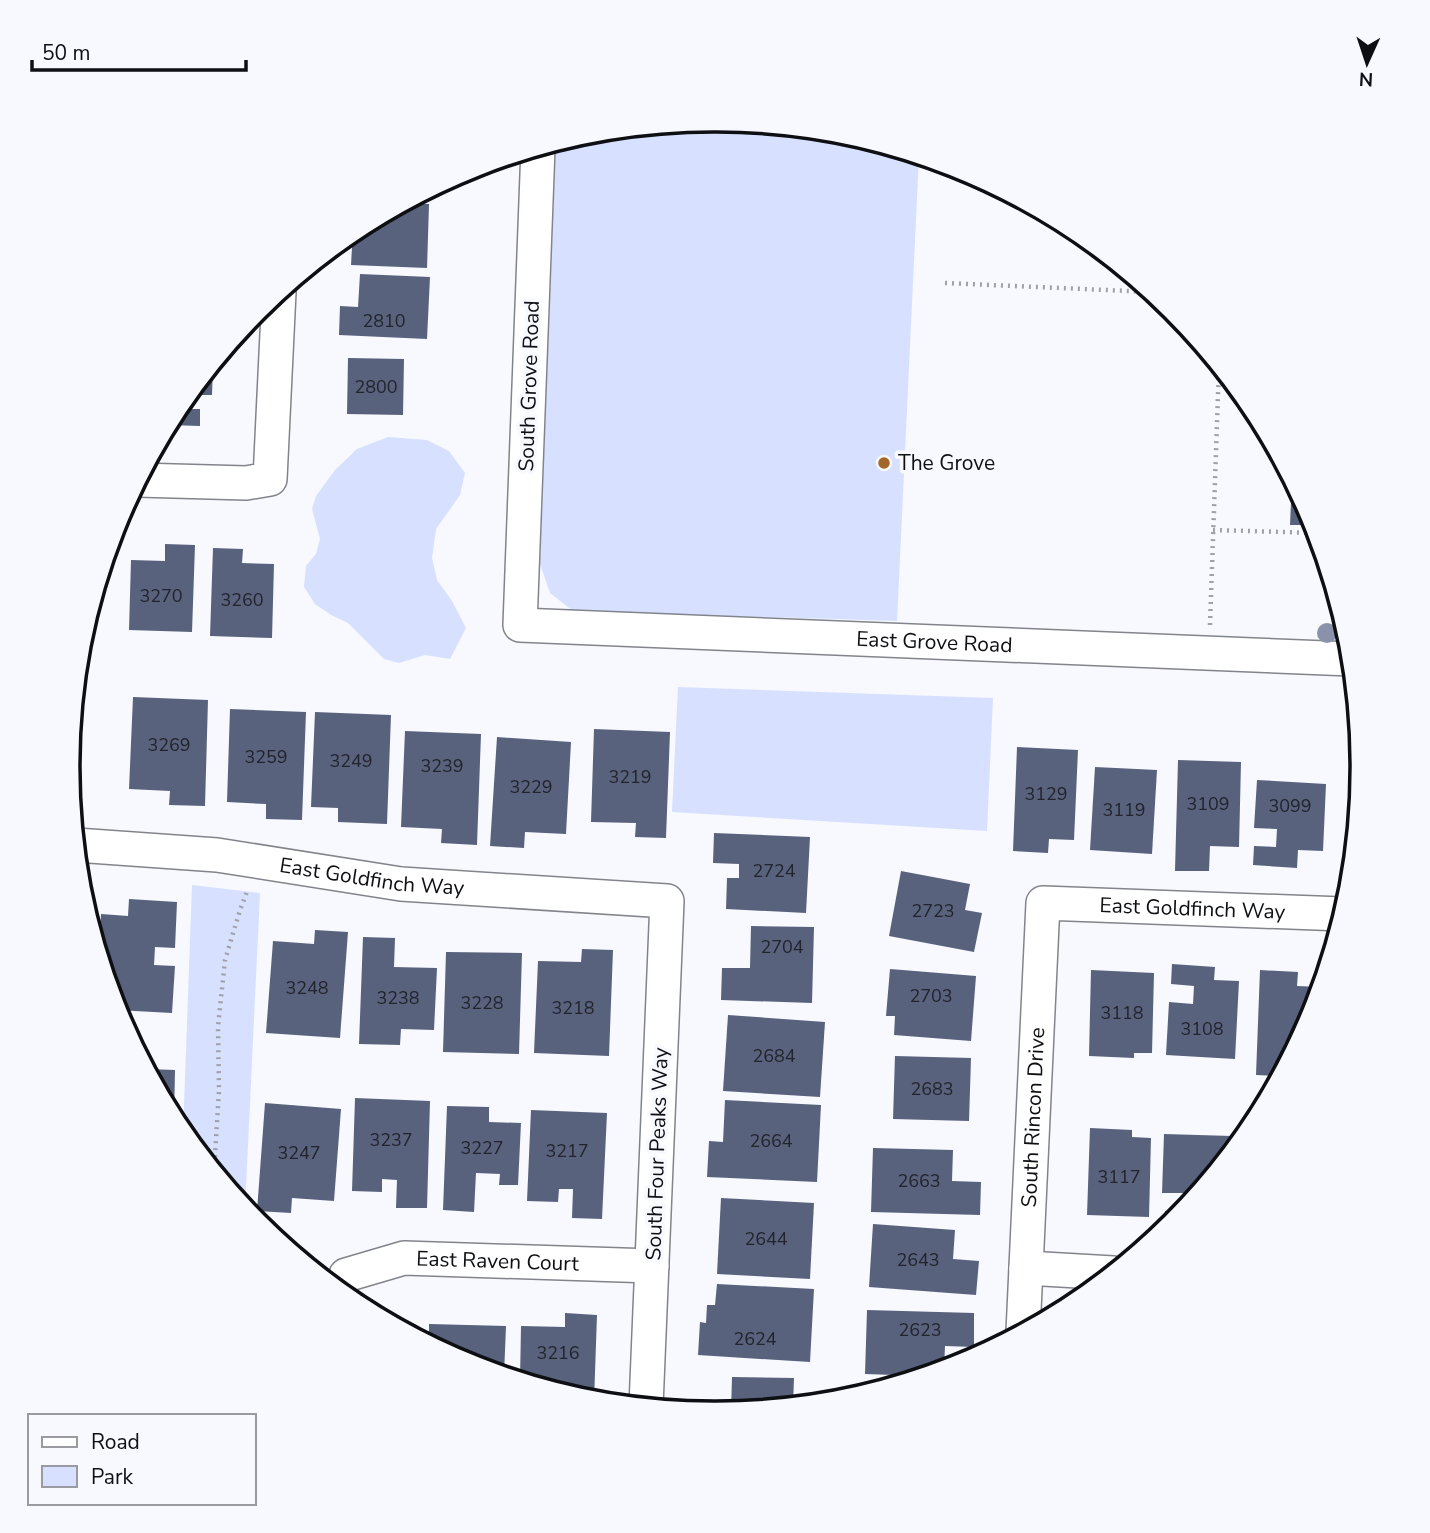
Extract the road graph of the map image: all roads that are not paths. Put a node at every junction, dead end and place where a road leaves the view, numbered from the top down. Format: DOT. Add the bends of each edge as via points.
graph roads {
  1 [pos="538,158"];
  2 [pos="278,306"];
  3 [pos="149,480"];
  4 [pos="520,625"];
  5 [pos="1340,659"];
  6 [pos="86,846"];
  7 [pos="667,901"];
  8 [pos="1043,903"];
  9 [pos="1332,914"];
  10 [pos="652,1266"];
  11 [pos="1026,1268"];
  12 [pos="1098,1272"];
  13 [pos="346,1275"];
  14 [pos="1024,1321"];
  15 [pos="646,1397"];
  1 -- 4 [label="street, South Grove Road"];
  2 -- 3 [label="street" via="270,479 246,483"];
  4 -- 5 [label="street, East Grove Road"];
  6 -- 7 [label="street, East Goldfinch Way" via="217,855 401,884"];
  7 -- 10 [label="street, South Four Peaks Way"];
  8 -- 9 [label="street, East Goldfinch Way"];
  8 -- 11 [label="street, South Rincon Drive"];
  10 -- 13 [label="street, East Raven Court" via="404,1258"];
  10 -- 15 [label="street, South Four Peaks Way"];
  11 -- 12 [label="street"];
  11 -- 14 [label="street, South Rincon Drive"];
}
